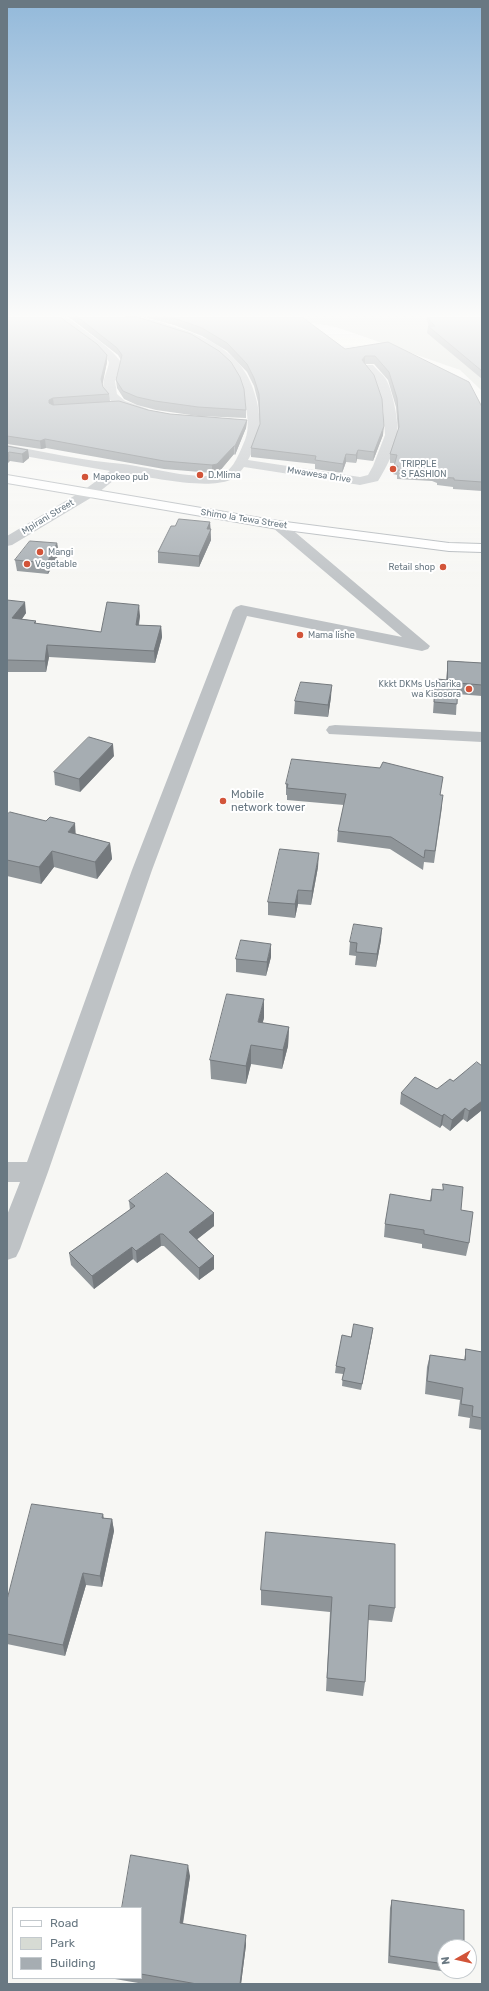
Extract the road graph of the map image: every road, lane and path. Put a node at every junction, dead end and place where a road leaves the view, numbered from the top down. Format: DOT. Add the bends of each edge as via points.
graph roads {
  1 [pos="139,410"];
  2 [pos="252,410"];
  3 [pos="389,410"];
  4 [pos="157,415"];
  5 [pos="239,423"];
  6 [pos="255,424"];
  7 [pos="7,449"];
  8 [pos="240,463"];
  9 [pos="122,468"];
  10 [pos="7,479"];
  11 [pos="88,493"];
  12 [pos="278,525"];
  13 [pos="7,542"];
  14 [pos="482,548"];
  15 [pos="335,730"];
  16 [pos="482,737"];
  17 [pos="7,1172"];
  18 [pos="36,1172"];
  19 [pos="7,1249"];
  1 -- 4 [label="street"];
  2 -- 6 [label="street"];
  3 -- 8 [label="street, Mwawesa Drive" via="391,435 373,478 360,481"];
  5 -- 6 [label="street"];
  6 -- 8 [label="street"];
  7 -- 9 [label="street"];
  8 -- 9 [label="street" via="226,477 212,480"];
  9 -- 11 [label="street, Mpirani Street"];
  10 -- 11 [label="street, Shimo la Tewa Street"];
  11 -- 12 [label="street, Shimo la Tewa Street"];
  11 -- 13 [label="street, Mpirani Street"];
  12 -- 14 [label="street, Shimo la Tewa Street" via="449,547"];
  12 -- 18 [label="street" via="422,646 241,610 142,870"];
  15 -- 16 [label="street"];
  17 -- 18 [label="street"];
  18 -- 19 [label="street"];
}
